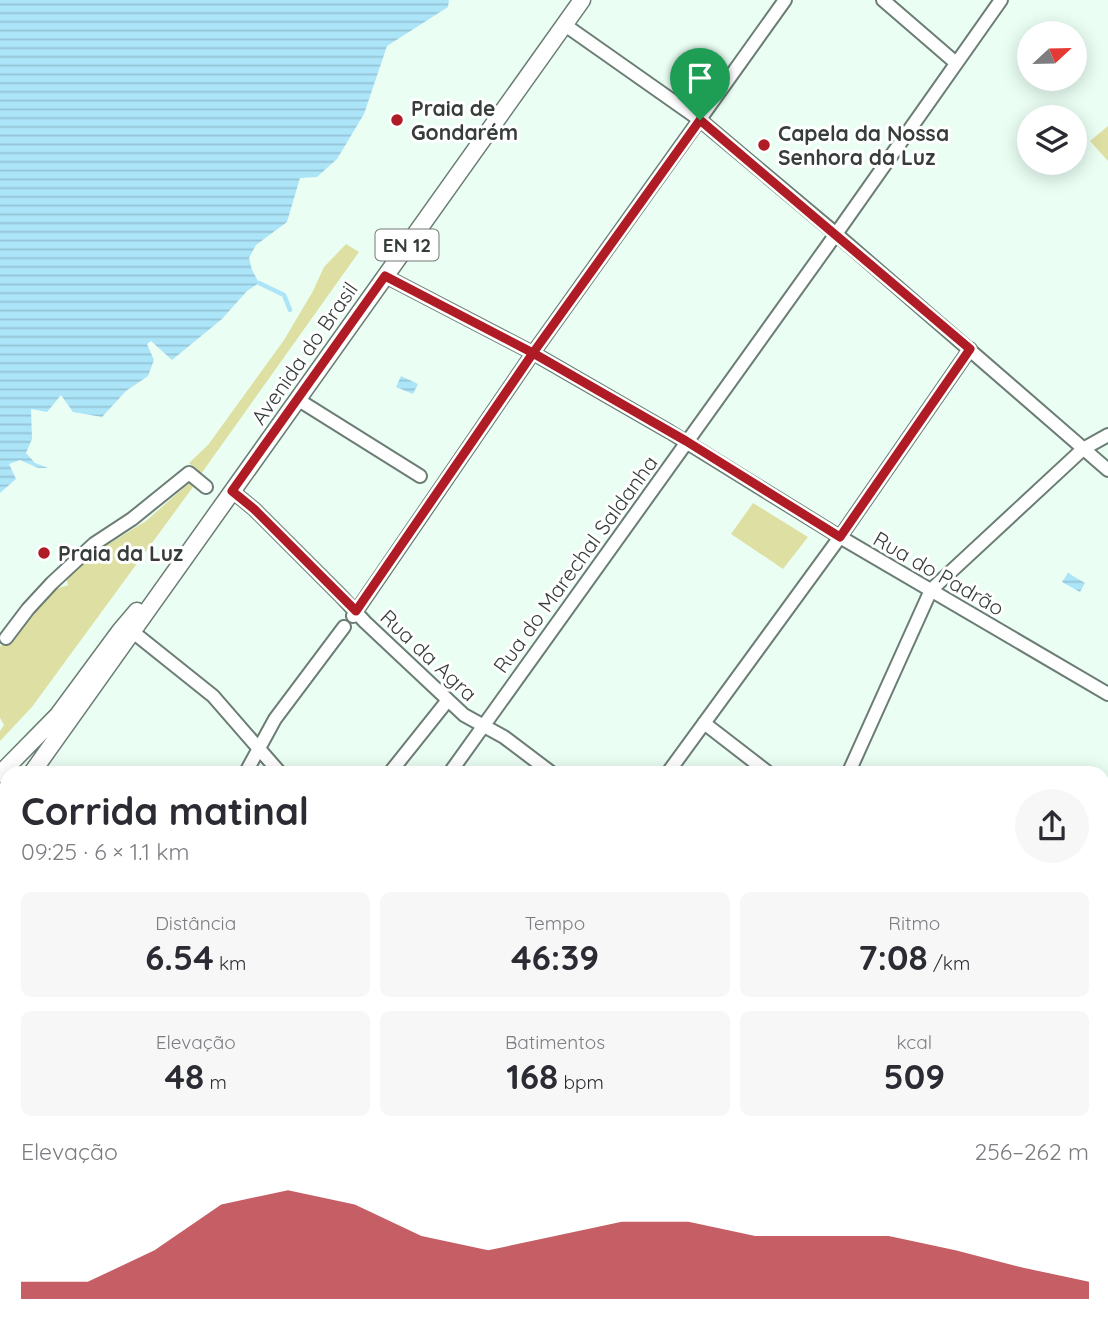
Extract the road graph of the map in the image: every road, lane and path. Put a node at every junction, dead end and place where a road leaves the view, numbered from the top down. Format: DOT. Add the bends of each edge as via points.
graph roads {
  1 [pos="582,0"];
  2 [pos="785,0"];
  3 [pos="883,0"];
  4 [pos="1001,0"];
  5 [pos="565,25"];
  6 [pos="956,63"];
  7 [pos="700,120"];
  8 [pos="836,234"];
  9 [pos="385,276"];
  10 [pos="970,349"];
  11 [pos="533,353"];
  12 [pos="297,399"];
  13 [pos="1108,435"];
  14 [pos="686,441"];
  15 [pos="1083,449"];
  16 [pos="1108,470"];
  17 [pos="420,475"];
  18 [pos="206,487"];
  19 [pos="232,491"];
  20 [pos="840,537"];
  21 [pos="182,559"];
  22 [pos="931,590"];
  23 [pos="354,614"];
  24 [pos="343,629"];
  25 [pos="134,632"];
  26 [pos="6,638"];
  27 [pos="1108,694"];
  28 [pos="88,696"];
  29 [pos="448,700"];
  30 [pos="58,715"];
  31 [pos="704,723"];
  32 [pos="483,727"];
  33 [pos="259,748"];
  34 [pos="8,766"];
  35 [pos="38,766"];
  36 [pos="249,766"];
  37 [pos="274,766"];
  38 [pos="395,766"];
  39 [pos="455,766"];
  40 [pos="542,766"];
  41 [pos="673,766"];
  42 [pos="760,766"];
  43 [pos="852,766"];
  1 -- 5 [label="main road, Avenida do Brasil / EN 12"];
  2 -- 7 [label="street"];
  3 -- 6 [label="street"];
  4 -- 6 [label="street, Rua do Marechal Saldanha"];
  5 -- 7 [label="street"];
  5 -- 9 [label="main road, Avenida do Brasil / EN 12"];
  6 -- 8 [label="street, Rua do Marechal Saldanha"];
  7 -- 8 [label="street"];
  7 -- 11 [label="street"];
  8 -- 10 [label="street"];
  8 -- 14 [label="street, Rua do Marechal Saldanha"];
  9 -- 11 [label="street, Rua do Padrão"];
  9 -- 12 [label="main road, Avenida do Brasil / EN 12"];
  10 -- 15 [label="street"];
  10 -- 20 [label="street"];
  11 -- 14 [label="street, Rua do Padrão"];
  11 -- 23 [label="street"];
  12 -- 17 [label="street"];
  12 -- 19 [label="main road, Avenida do Brasil / EN 12"];
  13 -- 15 [label="street"];
  14 -- 20 [label="street, Rua do Padrão"];
  14 -- 32 [label="street, Rua do Marechal Saldanha"];
  15 -- 16 [label="street"];
  15 -- 22 [label="street"];
  18 -- 26 [label="street" via="189,473 94,544 36,600"];
  19 -- 21 [label="main road, Avenida do Brasil / EN 12"];
  19 -- 23 [label="street, Rua da Agra"];
  20 -- 22 [label="street, Rua do Padrão"];
  20 -- 31 [label="street"];
  21 -- 25 [label="main road, Avenida do Brasil"];
  21 -- 30 [label="main road, Avenida do Brasil / EN 12" via="120,631"];
  22 -- 27 [label="street, Rua do Padrão"];
  22 -- 43 [label="street"];
  23 -- 29 [label="street, Rua da Agra"];
  24 -- 33 [label="street" via="275,719"];
  25 -- 28 [label="main road, Avenida do Brasil"];
  25 -- 33 [label="street" via="213,696"];
  28 -- 30 [label="main road"];
  28 -- 35 [label="main road, Avenida do Brasil"];
  29 -- 32 [label="street, Rua da Agra"];
  29 -- 38 [label="street"];
  30 -- 34 [label="main road, Avenida do Brasil / EN 12"];
  31 -- 41 [label="street"];
  31 -- 42 [label="street"];
  32 -- 39 [label="street, Rua do Marechal Saldanha"];
  32 -- 40 [label="street, Rua da Agra"];
  33 -- 36 [label="street"];
  33 -- 37 [label="street"];
}
